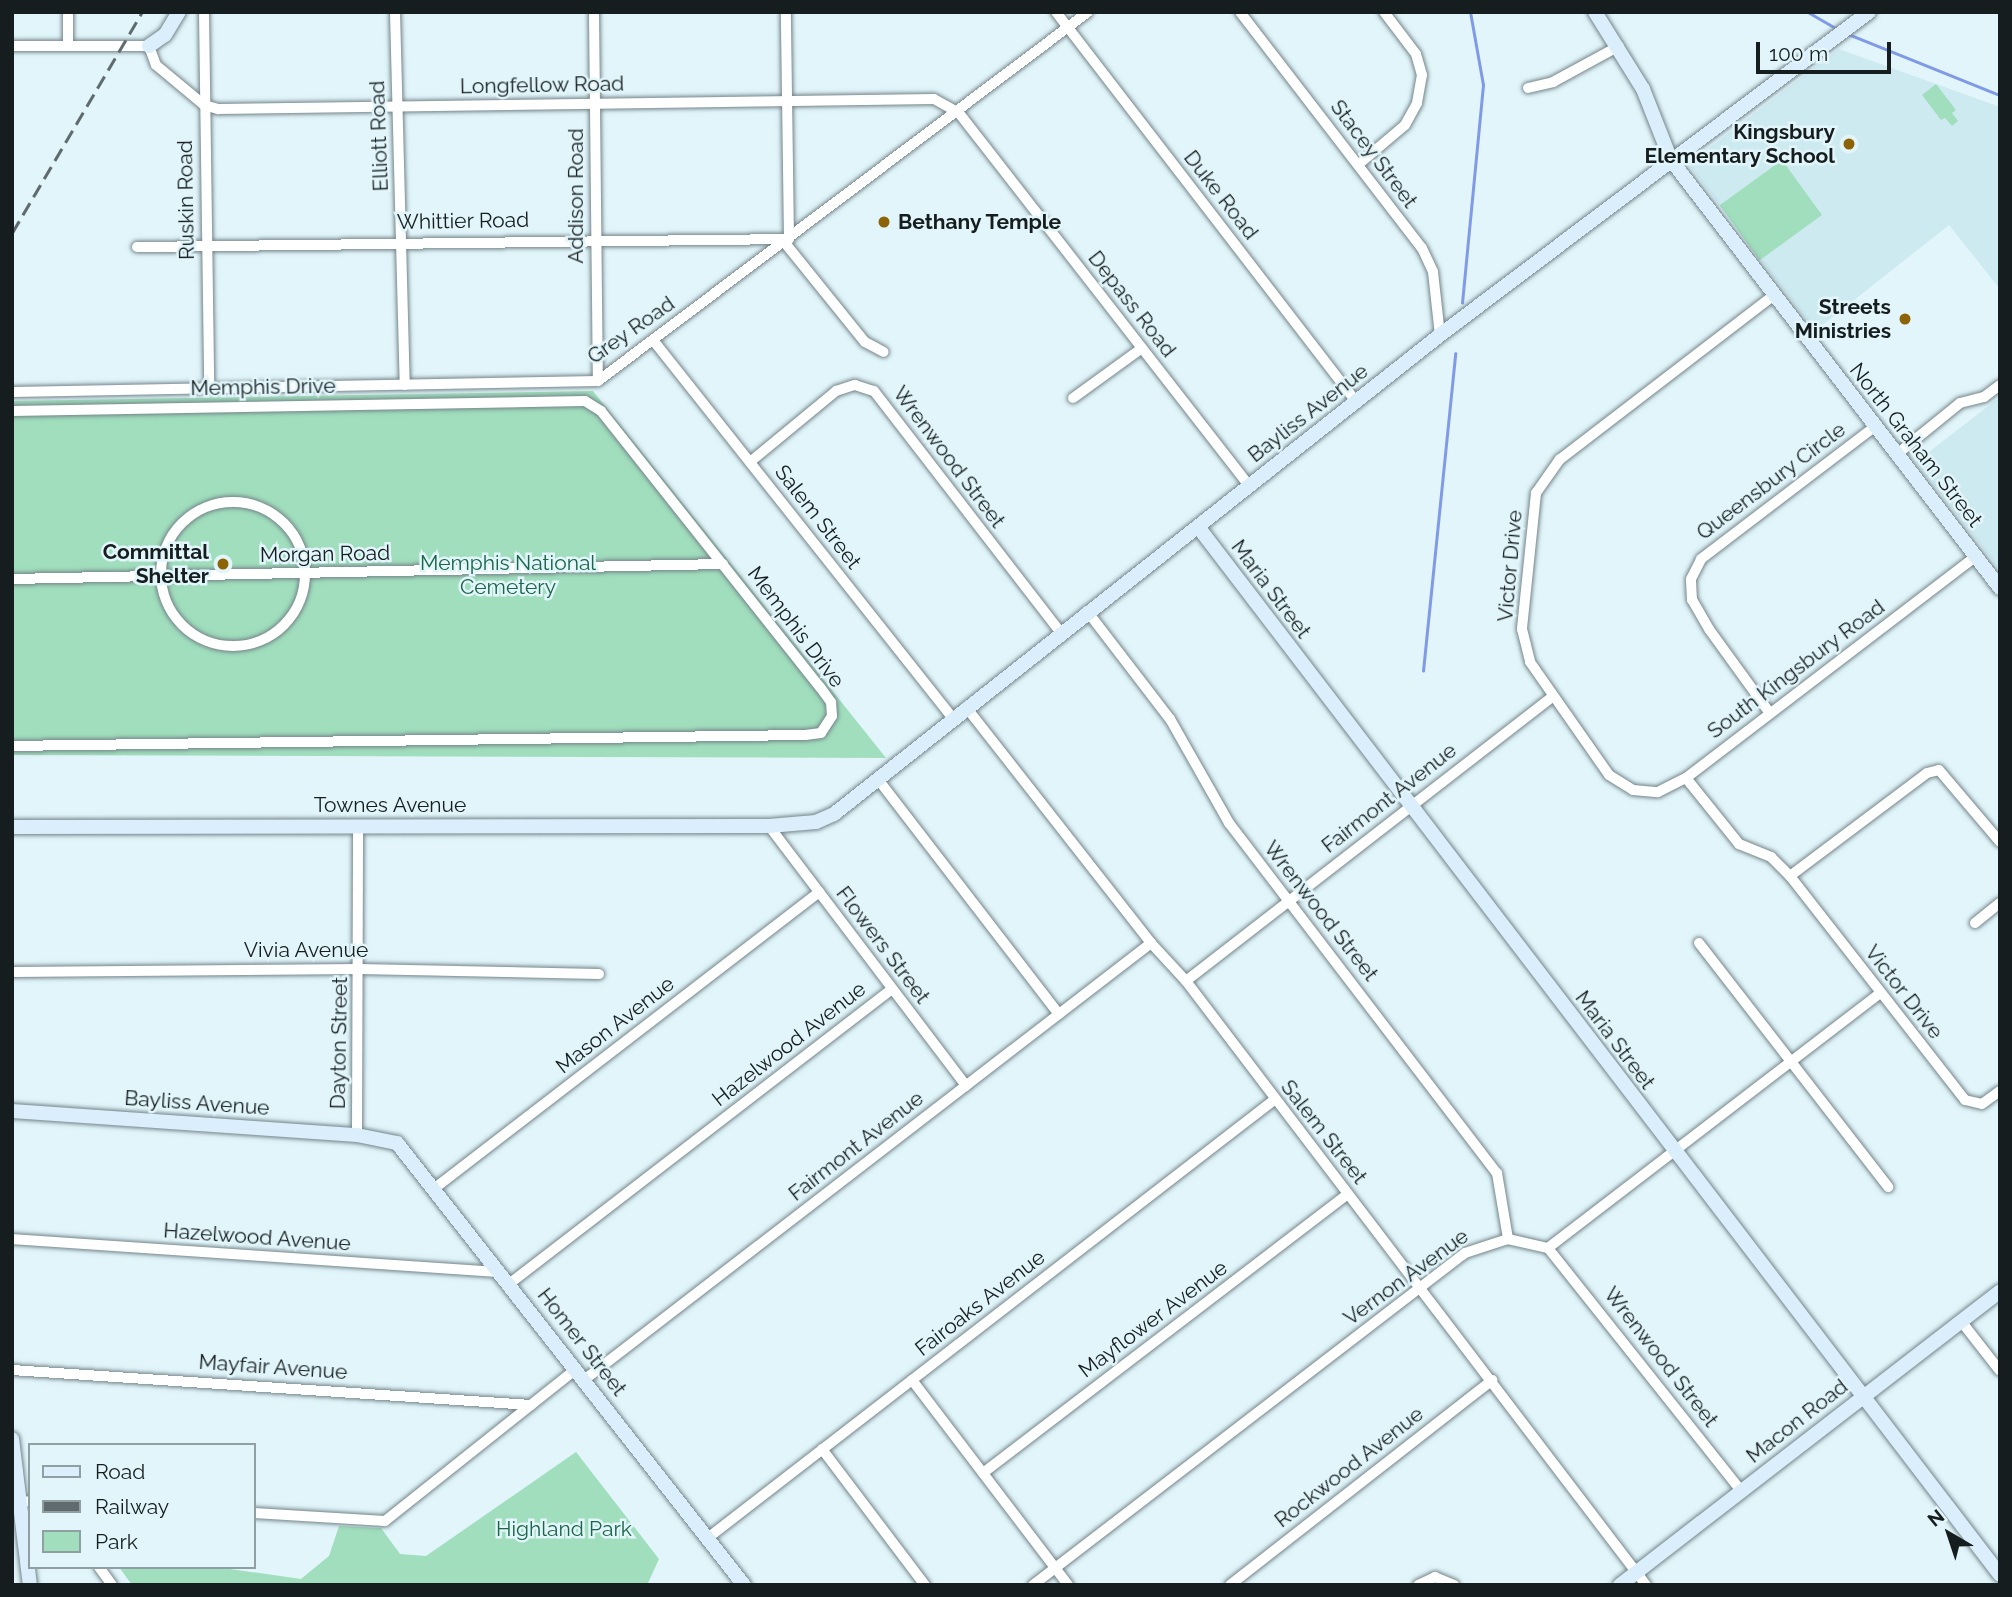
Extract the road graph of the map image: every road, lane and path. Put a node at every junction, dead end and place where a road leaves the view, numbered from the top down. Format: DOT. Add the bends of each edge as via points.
graph roads {
  1 [pos="68,12"];
  2 [pos="179,12"];
  3 [pos="204,12"];
  4 [pos="395,12"];
  5 [pos="594,12"];
  6 [pos="786,12"];
  7 [pos="1056,12"];
  8 [pos="1088,12"];
  9 [pos="1240,12"];
  10 [pos="1384,12"];
  11 [pos="1595,12"];
  12 [pos="1869,12"];
  13 [pos="1068,27"];
  14 [pos="12,46"];
  15 [pos="68,46"];
  16 [pos="149,46"];
  17 [pos="1619,46"];
  18 [pos="1528,88"];
  19 [pos="788,102"];
  20 [pos="595,104"];
  21 [pos="204,105"];
  22 [pos="397,106"];
  23 [pos="959,113"];
  24 [pos="1671,160"];
  25 [pos="1359,164"];
  26 [pos="594,238"];
  27 [pos="787,241"];
  28 [pos="401,242"];
  29 [pos="206,246"];
  30 [pos="137,247"];
  31 [pos="1774,295"];
  32 [pos="1440,335"];
  33 [pos="653,340"];
  34 [pos="1142,348"];
  35 [pos="884,352"];
  36 [pos="598,380"];
  37 [pos="405,385"];
  38 [pos="2000,385"];
  39 [pos="209,387"];
  40 [pos="12,392"];
  41 [pos="1073,398"];
  42 [pos="1356,402"];
  43 [pos="12,411"];
  44 [pos="1874,427"];
  45 [pos="1896,455"];
  46 [pos="750,462"];
  47 [pos="1249,486"];
  48 [pos="1199,528"];
  49 [pos="1976,556"];
  50 [pos="723,564"];
  51 [pos="306,573"];
  52 [pos="160,577"];
  53 [pos="12,579"];
  54 [pos="2000,588"];
  55 [pos="1087,611"];
  56 [pos="1060,632"];
  57 [pos="1551,698"];
  58 [pos="966,707"];
  59 [pos="1769,712"];
  60 [pos="953,718"];
  61 [pos="12,746"];
  62 [pos="877,778"];
  63 [pos="1686,778"];
  64 [pos="1632,789"];
  65 [pos="1410,805"];
  66 [pos="358,826"];
  67 [pos="768,826"];
  68 [pos="12,827"];
  69 [pos="2000,842"];
  70 [pos="1790,876"];
  71 [pos="819,892"];
  72 [pos="1290,900"];
  73 [pos="2000,903"];
  74 [pos="1975,923"];
  75 [pos="1151,943"];
  76 [pos="1699,943"];
  77 [pos="359,969"];
  78 [pos="12,972"];
  79 [pos="599,974"];
  80 [pos="1186,981"];
  81 [pos="892,989"];
  82 [pos="1880,993"];
  83 [pos="1059,1014"];
  84 [pos="1791,1062"];
  85 [pos="966,1086"];
  86 [pos="2000,1091"];
  87 [pos="1274,1100"];
  88 [pos="12,1111"];
  89 [pos="357,1135"];
  90 [pos="378,1138"];
  91 [pos="1674,1152"];
  92 [pos="1888,1187"];
  93 [pos="435,1188"];
  94 [pos="1347,1195"];
  95 [pos="1508,1239"];
  96 [pos="12,1240"];
  97 [pos="1548,1248"];
  98 [pos="504,1278"];
  99 [pos="1420,1287"];
  100 [pos="2000,1291"];
  101 [pos="1961,1321"];
  102 [pos="12,1370"];
  103 [pos="2000,1371"];
  104 [pos="580,1374"];
  105 [pos="912,1380"];
  106 [pos="1492,1380"];
  107 [pos="1864,1396"];
  108 [pos="531,1405"];
  109 [pos="12,1440"];
  110 [pos="822,1449"];
  111 [pos="983,1473"];
  112 [pos="1741,1491"];
  113 [pos="21,1501"];
  114 [pos="256,1513"];
  115 [pos="709,1536"];
  116 [pos="28,1566"];
  117 [pos="1055,1568"];
  118 [pos="100,1569"];
  119 [pos="1636,1572"];
  120 [pos="2000,1575"];
  121 [pos="112,1585"];
  122 [pos="744,1585"];
  123 [pos="925,1585"];
  124 [pos="1033,1585"];
  125 [pos="1068,1585"];
  126 [pos="1230,1585"];
  127 [pos="1418,1585"];
  128 [pos="1454,1585"];
  129 [pos="1620,1585"];
  130 [pos="1646,1585"];
  1 -- 15 [label="street"];
  2 -- 16 [label="street" via="165,35"];
  3 -- 21 [label="street, Ruskin Road"];
  4 -- 22 [label="street, Elliott Road"];
  5 -- 20 [label="street, Addison Road"];
  6 -- 19 [label="street"];
  7 -- 13 [label="street, Duke Road"];
  8 -- 13 [label="street, Grey Road"];
  9 -- 25 [label="street, Stacey Street"];
  10 -- 25 [label="street" via="1416,54 1422,75 1417,103 1405,125"];
  11 -- 17 [label="street, North Graham Street"];
  12 -- 24 [label="street, Bayliss Avenue"];
  13 -- 23 [label="street, Grey Road"];
  13 -- 42 [label="street, Duke Road"];
  14 -- 15 [label="street"];
  15 -- 16 [label="street"];
  16 -- 21 [label="street" via="156,65"];
  17 -- 18 [label="street" via="1553,82"];
  17 -- 24 [label="street, North Graham Street" via="1643,89"];
  19 -- 20 [label="street, Longfellow Road"];
  19 -- 23 [label="street, Longfellow Road" via="934,99"];
  19 -- 27 [label="street"];
  20 -- 22 [label="street, Longfellow Road"];
  20 -- 26 [label="street, Addison Road"];
  21 -- 22 [label="street, Longfellow Road" via="218,109"];
  21 -- 29 [label="street, Ruskin Road"];
  22 -- 28 [label="street, Elliott Road"];
  23 -- 27 [label="street, Grey Road"];
  23 -- 34 [label="street, Depass Road"];
  24 -- 31 [label="street, North Graham Street"];
  24 -- 32 [label="street, Bayliss Avenue"];
  25 -- 32 [label="street, Stacey Street" via="1422,248 1433,272"];
  26 -- 27 [label="street, Whittier Road"];
  26 -- 28 [label="street, Whittier Road"];
  26 -- 36 [label="street, Addison Road"];
  27 -- 33 [label="street, Grey Road"];
  27 -- 35 [label="street" via="864,342"];
  28 -- 29 [label="street, Whittier Road"];
  28 -- 37 [label="street, Elliott Road"];
  29 -- 30 [label="street, Whittier Road"];
  29 -- 39 [label="street, Ruskin Road"];
  31 -- 44 [label="street, North Graham Street"];
  31 -- 57 [label="street, Victor Drive" via="1560,459 1536,492 1522,629 1530,662"];
  32 -- 42 [label="street, Bayliss Avenue"];
  33 -- 36 [label="street, Grey Road"];
  33 -- 46 [label="street, Salem Street"];
  34 -- 41 [label="street"];
  34 -- 47 [label="street, Depass Road"];
  36 -- 37 [label="street, Grey Road"];
  37 -- 39 [label="street, Grey Road"];
  38 -- 45 [label="street" via="1984,397 1960,403"];
  39 -- 40 [label="street, Grey Road"];
  42 -- 47 [label="street, Bayliss Avenue"];
  43 -- 50 [label="street, Memphis Drive" via="585,401 600,411"];
  44 -- 45 [label="street, North Graham Street"];
  44 -- 59 [label="street, Queensbury Circle" via="1701,559 1691,579 1692,600 1709,629"];
  45 -- 49 [label="street, North Graham Street"];
  46 -- 56 [label="street, Wrenwood Street" via="836,391 855,385 874,391"];
  46 -- 60 [label="street, Salem Street"];
  47 -- 48 [label="street, Bayliss Avenue"];
  48 -- 55 [label="street, Bayliss Avenue"];
  48 -- 65 [label="street, Maria Street"];
  49 -- 54 [label="street, North Graham Street"];
  49 -- 59 [label="street, South Kingsbury Road"];
  50 -- 51 [label="street, Morgan Road"];
  50 -- 61 [label="street, Memphis Drive" via="831,702 832,716 821,733"];
  51 -- 52 [label="street, Morgan Road"];
  51 -- 52 [label="street" via="301,598 289,620 270,636 247,646 222,646 198,638 172,612"];
  51 -- 52 [label="street" via="302,551 275,515 232,502 209,506 181,525 163,554"];
  52 -- 53 [label="street, Morgan Road"];
  55 -- 56 [label="street, Bayliss Avenue"];
  55 -- 72 [label="street, Wrenwood Street" via="1170,719 1228,823"];
  56 -- 58 [label="street, Bayliss Avenue"];
  57 -- 64 [label="street, Victor Drive" via="1609,775"];
  57 -- 65 [label="street, Fairmont Avenue"];
  58 -- 60 [label="street, Bayliss Avenue"];
  58 -- 75 [label="street, Salem Street"];
  59 -- 63 [label="street, South Kingsbury Road"];
  60 -- 62 [label="street, Bayliss Avenue"];
  62 -- 67 [label="street, Bayliss Avenue" via="825,818"];
  62 -- 83 [label="street"];
  63 -- 64 [label="street, South Kingsbury Road" via="1658,792"];
  63 -- 70 [label="street, Victor Drive" via="1739,844 1771,857"];
  65 -- 72 [label="street, Fairmont Avenue"];
  65 -- 91 [label="street, Maria Street"];
  66 -- 67 [label="street, Townes Avenue"];
  66 -- 68 [label="street, Townes Avenue"];
  66 -- 77 [label="street, Dayton Street"];
  67 -- 71 [label="street, Flowers Street"];
  69 -- 70 [label="street" via="1939,770 1927,773"];
  70 -- 82 [label="street, Victor Drive"];
  71 -- 81 [label="street, Flowers Street"];
  71 -- 93 [label="street, Mason Avenue"];
  72 -- 80 [label="street, Fairmont Avenue"];
  72 -- 95 [label="street, Wrenwood Street" via="1497,1173"];
  73 -- 74 [label="street"];
  75 -- 80 [label="street, Salem Street"];
  75 -- 83 [label="street, Fairmont Avenue"];
  76 -- 84 [label="street"];
  77 -- 78 [label="street, Vivia Avenue"];
  77 -- 79 [label="street, Vivia Avenue"];
  77 -- 89 [label="street, Dayton Street"];
  80 -- 87 [label="street, Salem Street"];
  81 -- 85 [label="street, Flowers Street"];
  81 -- 98 [label="street, Hazelwood Avenue"];
  82 -- 84 [label="street"];
  82 -- 86 [label="street, Victor Drive" via="1965,1100 1982,1104"];
  83 -- 85 [label="street, Fairmont Avenue"];
  84 -- 91 [label="street"];
  84 -- 92 [label="street"];
  85 -- 104 [label="street, Fairmont Avenue"];
  87 -- 94 [label="street, Salem Street"];
  87 -- 105 [label="street, Fairoaks Avenue"];
  88 -- 89 [label="street, Bayliss Avenue"];
  89 -- 90 [label="street, Bayliss Avenue"];
  90 -- 93 [label="street, Homer Street" via="403,1148"];
  91 -- 97 [label="street"];
  91 -- 107 [label="street, Maria Street"];
  93 -- 98 [label="street, Homer Street"];
  94 -- 99 [label="street, Salem Street"];
  94 -- 111 [label="street, Mayflower Avenue"];
  95 -- 97 [label="street"];
  95 -- 99 [label="street, Vernon Avenue" via="1465,1253"];
  96 -- 98 [label="street, Hazelwood Avenue"];
  97 -- 112 [label="street, Wrenwood Street"];
  98 -- 104 [label="street, Homer Street"];
  99 -- 106 [label="street, Salem Street"];
  99 -- 117 [label="street, Vernon Avenue"];
  100 -- 101 [label="street, Macon Road"];
  101 -- 103 [label="street"];
  101 -- 107 [label="street, Macon Road"];
  102 -- 108 [label="street, Mayfair Avenue"];
  104 -- 108 [label="street, Fairmont Avenue"];
  104 -- 115 [label="street, Homer Street"];
  105 -- 110 [label="street, Fairoaks Avenue"];
  105 -- 111 [label="street"];
  106 -- 119 [label="street, Salem Street"];
  106 -- 126 [label="street, Rockwood Avenue"];
  107 -- 112 [label="street, Macon Road"];
  107 -- 120 [label="street, Maria Street"];
  108 -- 114 [label="street, Fairmont Avenue" via="385,1521"];
  109 -- 113 [label="street"];
  110 -- 115 [label="street, Fairoaks Avenue"];
  110 -- 123 [label="street"];
  111 -- 117 [label="street"];
  112 -- 119 [label="street, Macon Road"];
  113 -- 116 [label="street"];
  115 -- 122 [label="street, Homer Street"];
  117 -- 124 [label="street, Vernon Avenue"];
  117 -- 125 [label="street"];
  118 -- 121 [label="street"];
  119 -- 129 [label="street, Macon Road"];
  119 -- 130 [label="street, Salem Street"];
  127 -- 128 [label="street" via="1440,1577"];
}
